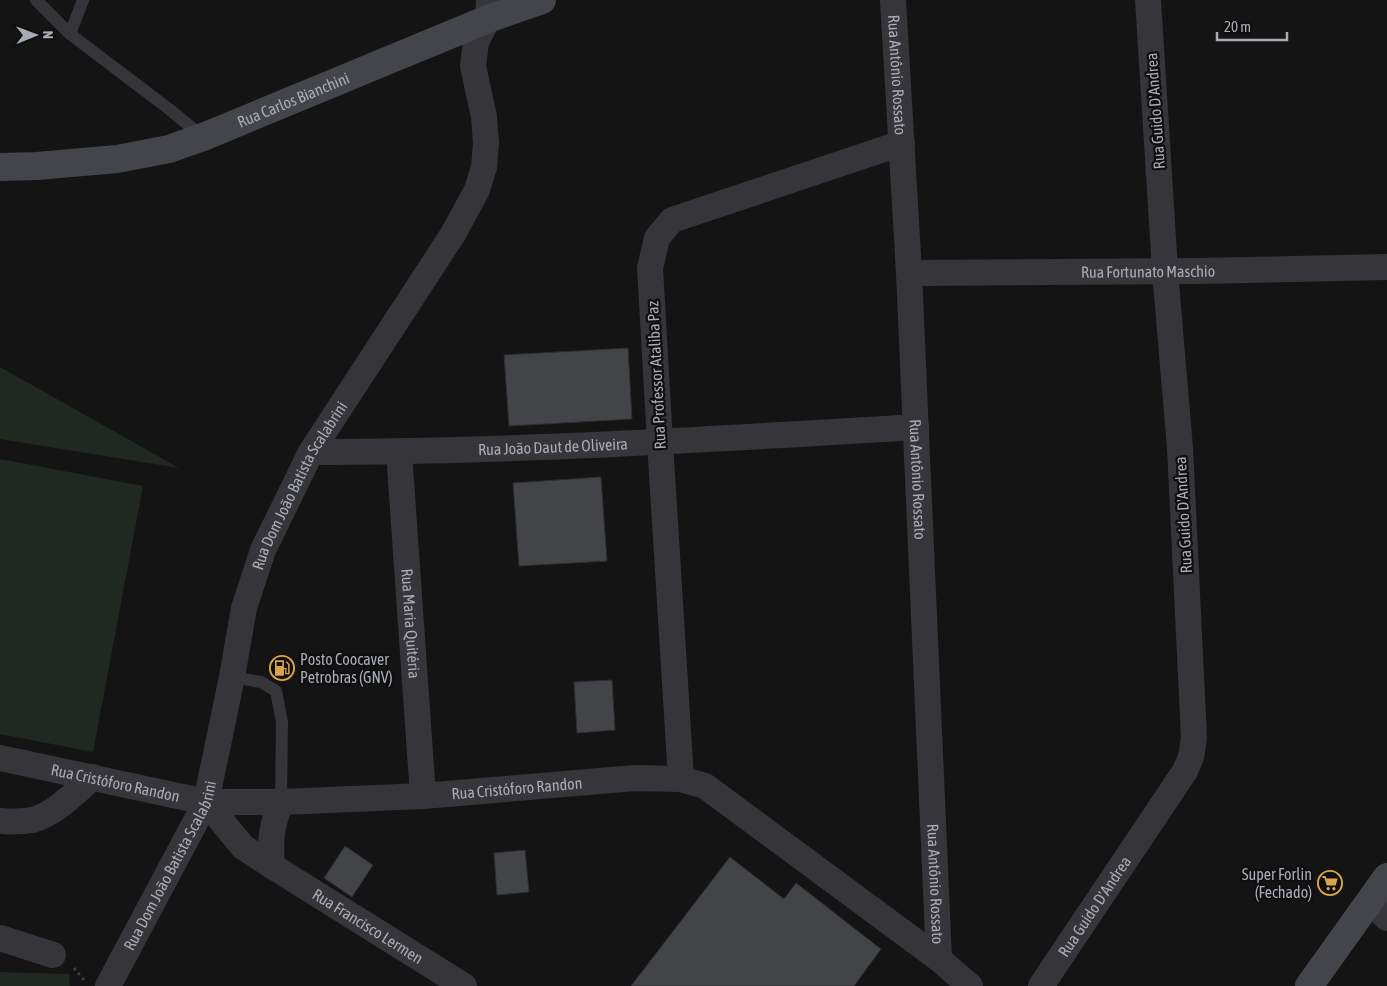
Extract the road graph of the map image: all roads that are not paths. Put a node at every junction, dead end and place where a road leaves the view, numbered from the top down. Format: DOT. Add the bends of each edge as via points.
graph roads {
  1 [pos="36,0"];
  2 [pos="82,0"];
  3 [pos="542,0"];
  4 [pos="893,0"];
  5 [pos="1148,0"];
  6 [pos="488,10"];
  7 [pos="70,34"];
  8 [pos="203,137"];
  9 [pos="902,143"];
  10 [pos="0,155"];
  11 [pos="37,166"];
  12 [pos="0,167"];
  13 [pos="1387,267"];
  14 [pos="1165,271"];
  15 [pos="909,273"];
  16 [pos="916,427"];
  17 [pos="660,442"];
  18 [pos="312,452"];
  19 [pos="399,452"];
  20 [pos="232,677"];
  21 [pos="0,758"];
  22 [pos="93,777"];
  23 [pos="681,779"];
  24 [pos="423,796"];
  25 [pos="206,802"];
  26 [pos="281,802"];
  27 [pos="0,821"];
  28 [pos="272,866"];
  29 [pos="1387,877"];
  30 [pos="1378,909"];
  31 [pos="0,938"];
  32 [pos="53,955"];
  33 [pos="939,959"];
  34 [pos="108,986"];
  35 [pos="464,986"];
  36 [pos="970,986"];
  37 [pos="1041,986"];
  38 [pos="1309,986"];
  1 -- 7 [label="lane"];
  2 -- 7 [label="lane"];
  3 -- 6 [label="main road, Rua Carlos Bianchini"];
  4 -- 9 [label="street, Rua Antônio Rossato"];
  5 -- 14 [label="street, Rua Guido D'Andrea"];
  6 -- 8 [label="main road, Rua Carlos Bianchini"];
  6 -- 18 [label="street, Rua Dom João Batista Scalabrini" via="476,42 473,66 486,142 484,167 477,190 453,234"];
  7 -- 8 [label="lane"];
  8 -- 11 [label="main road, Rua Carlos Bianchini" via="169,149 116,159"];
  9 -- 15 [label="street, Rua Antônio Rossato"];
  9 -- 17 [label="street, Rua Professor Ataliba Paz" via="672,220 657,238 650,268"];
  10 -- 11 [label="main road, Rua Carlos Bianchini"];
  11 -- 12 [label="main road, Rua Carlos Bianchini"];
  13 -- 14 [label="street, Rua Fortunato Maschio"];
  14 -- 15 [label="street, Rua Fortunato Maschio"];
  14 -- 37 [label="street, Rua Guido D'Andrea" via="1180,448 1194,738 1191,757 1185,771"];
  15 -- 16 [label="street, Rua Antônio Rossato"];
  16 -- 17 [label="street, Rua João Daut de Oliveira"];
  16 -- 33 [label="street, Rua Antônio Rossato"];
  17 -- 19 [label="street, Rua João Daut de Oliveira"];
  17 -- 23 [label="street, Rua Professor Ataliba Paz"];
  18 -- 19 [label="street, Rua João Daut de Oliveira"];
  18 -- 20 [label="street, Rua Dom João Batista Scalabrini" via="264,550 244,608"];
  19 -- 24 [label="street, Rua Maria Quitéria"];
  20 -- 25 [label="street, Rua Dom João Batista Scalabrini"];
  20 -- 26 [label="lane" via="261,682 276,691 282,722"];
  21 -- 22 [label="street, Rua Cristóforo Randon"];
  22 -- 25 [label="street, Rua Cristóforo Randon"];
  22 -- 27 [label="street" via="46,815 32,820"];
  23 -- 24 [label="street, Rua Cristóforo Randon" via="635,778"];
  23 -- 33 [label="street, Rua Cristóforo Randon" via="705,786"];
  24 -- 26 [label="street, Rua Cristóforo Randon"];
  25 -- 26 [label="street, Rua Cristóforo Randon"];
  25 -- 28 [label="street, Rua Francisco Lermen" via="243,847"];
  25 -- 34 [label="street, Rua Dom João Batista Scalabrini"];
  26 -- 28 [label="street" via="271,836"];
  28 -- 35 [label="street, Rua Francisco Lermen"];
  29 -- 30 [label="main road"];
  30 -- 38 [label="main road"];
  31 -- 32 [label="street"];
  33 -- 36 [label="street, Rua Cristóforo Randon"];
}
